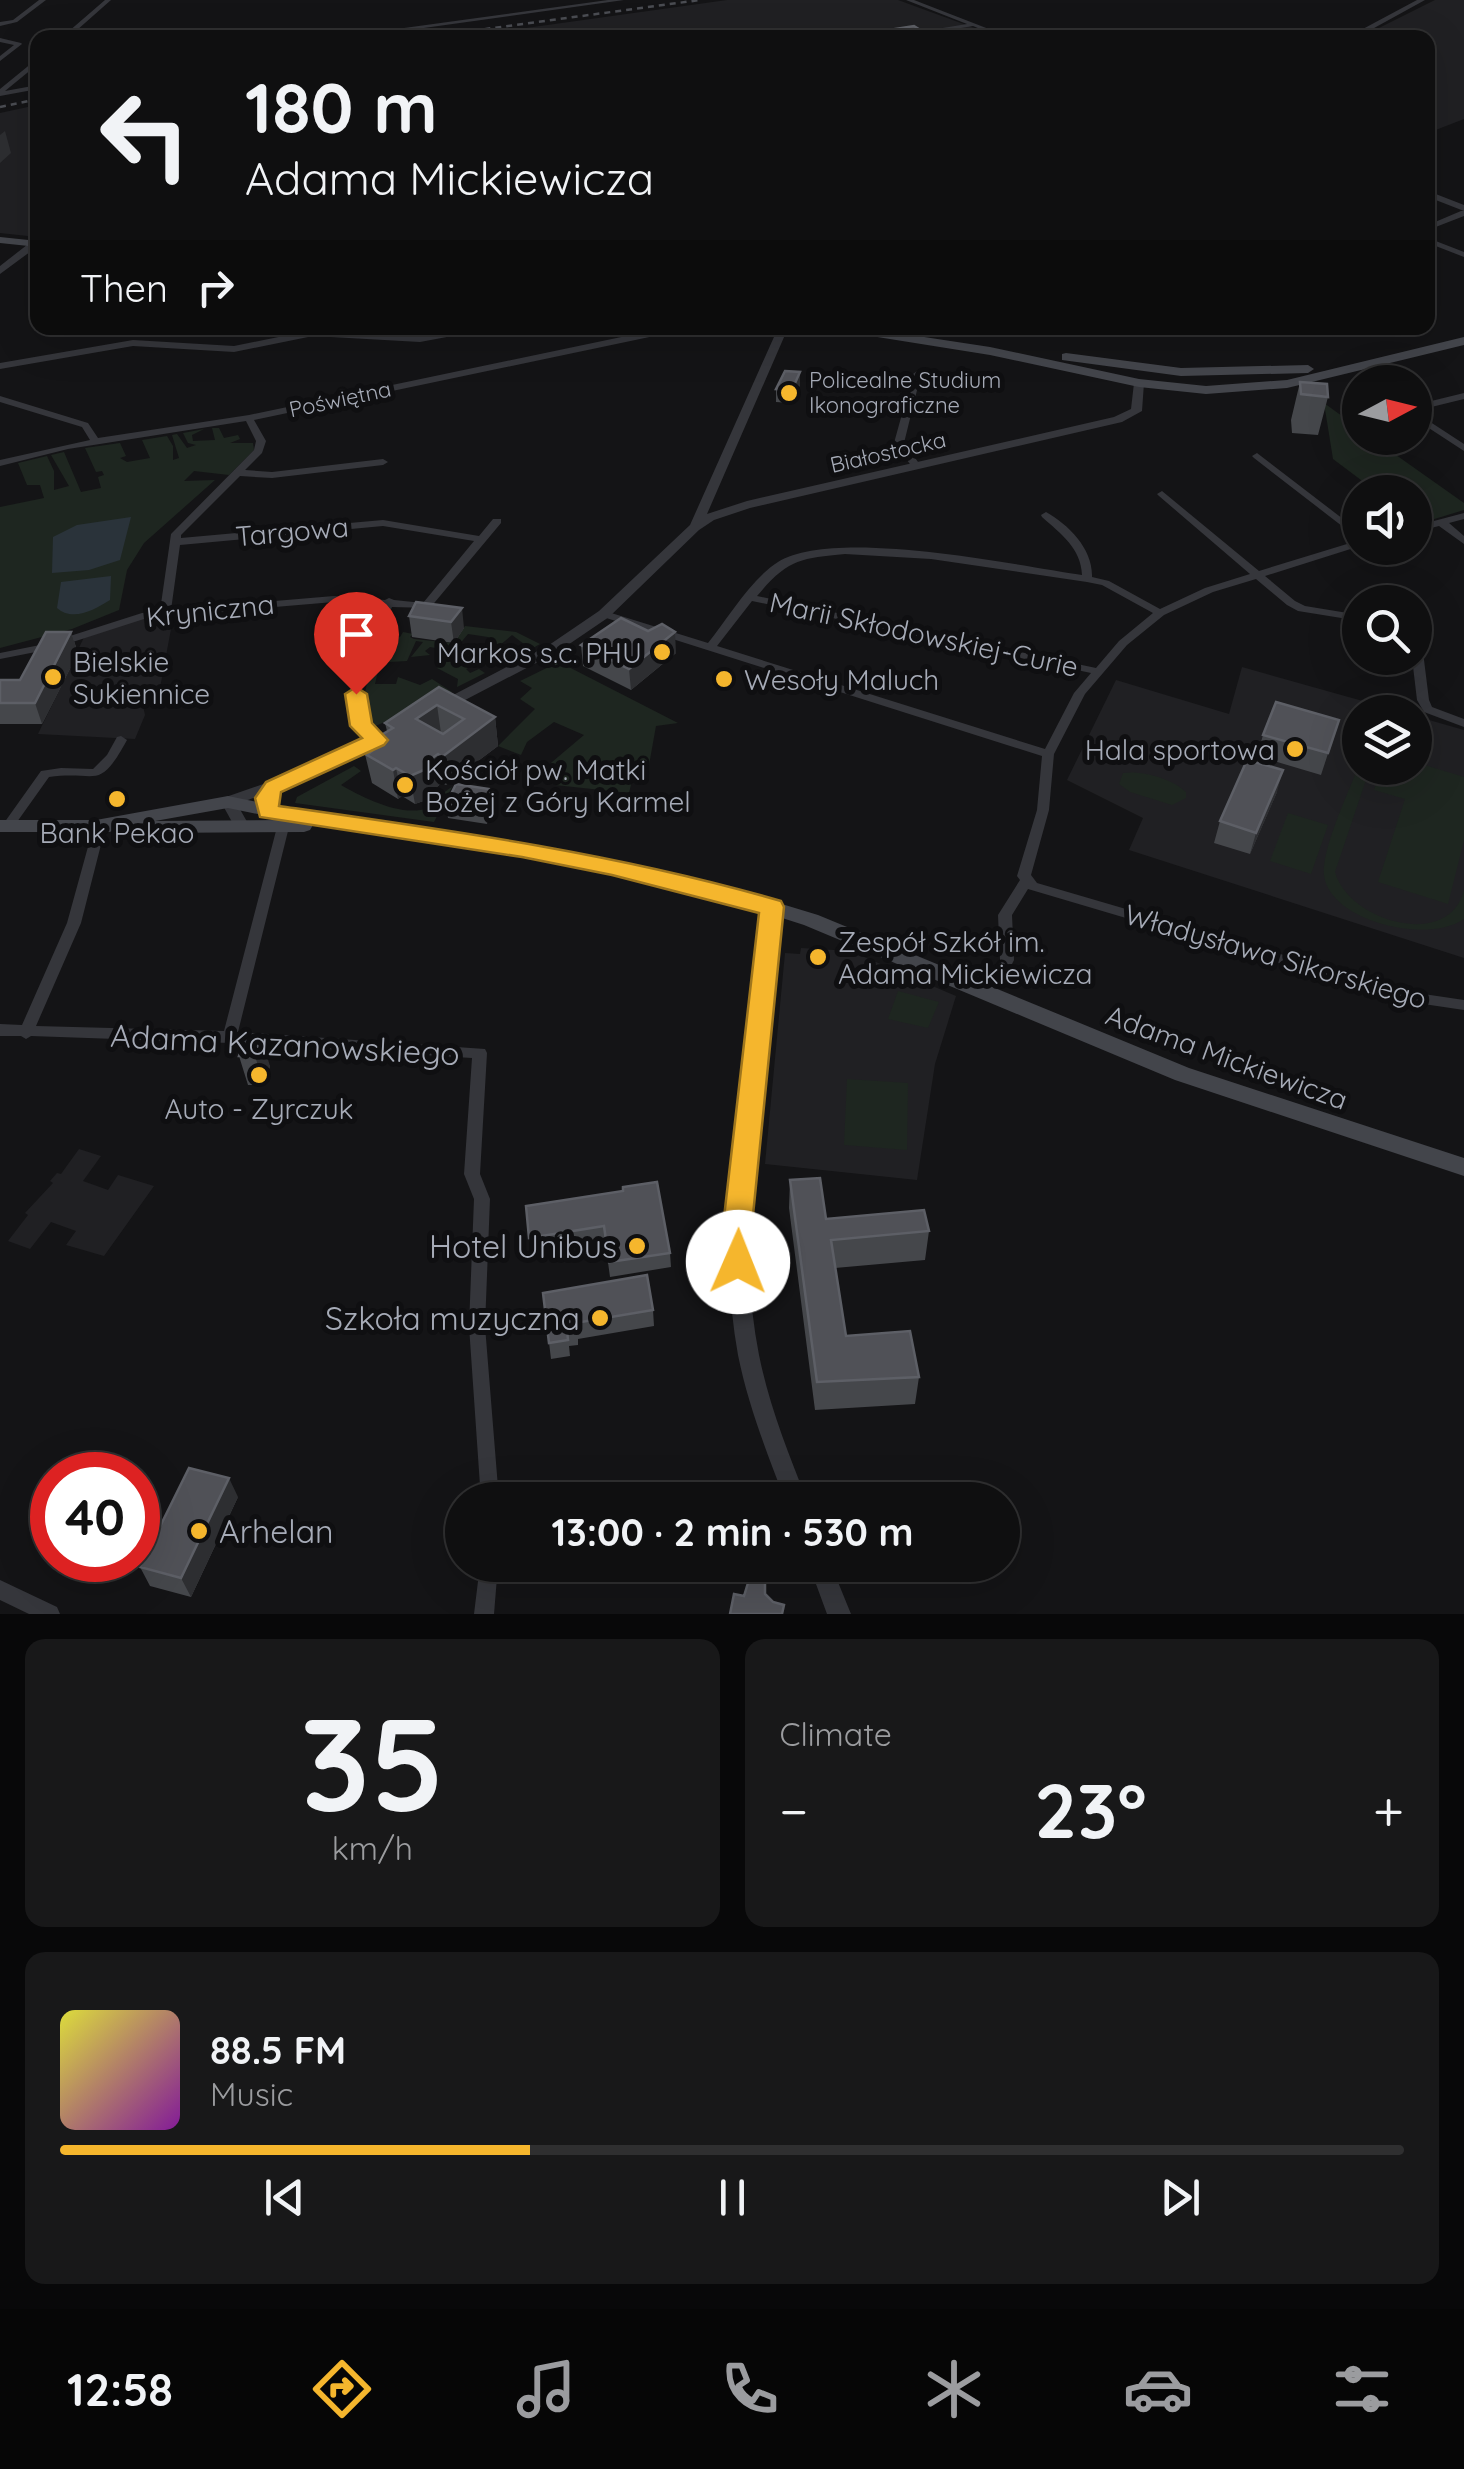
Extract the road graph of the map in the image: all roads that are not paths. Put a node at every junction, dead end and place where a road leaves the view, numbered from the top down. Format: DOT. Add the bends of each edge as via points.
graph roads {
  1 [pos="43,0"];
  2 [pos="108,0"];
  3 [pos="622,0"];
  4 [pos="909,0"];
  5 [pos="1422,0"];
  6 [pos="0,24"];
  7 [pos="974,24"];
  8 [pos="73,30"];
  9 [pos="395,30"];
  10 [pos="936,30"];
  11 [pos="989,30"];
  12 [pos="1364,30"];
  13 [pos="0,40"];
  14 [pos="0,58"];
  15 [pos="30,67"];
  16 [pos="30,88"];
  17 [pos="0,93"];
  18 [pos="1435,197"];
  19 [pos="1464,210"];
  20 [pos="1435,224"];
  21 [pos="0,242"];
  22 [pos="1435,243"];
  23 [pos="30,245"];
  24 [pos="30,249"];
  25 [pos="1464,255"];
  26 [pos="0,272"];
  27 [pos="303,335"];
  28 [pos="349,335"];
  29 [pos="441,335"];
  30 [pos="647,335"];
  31 [pos="781,335"];
  32 [pos="788,335"];
  33 [pos="890,335"];
  34 [pos="929,335"];
  35 [pos="1464,340"];
  36 [pos="776,345"];
  37 [pos="1422,350"];
  38 [pos="0,366"];
  39 [pos="1162,370"];
  40 [pos="1236,373"];
  41 [pos="916,374"];
  42 [pos="1244,389"];
  43 [pos="1139,390"];
  44 [pos="1464,396"];
  45 [pos="0,398"];
  46 [pos="1432,406"];
  47 [pos="248,418"];
  48 [pos="1432,424"];
  49 [pos="96,442"];
  50 [pos="1464,448"];
  51 [pos="1257,456"];
  52 [pos="383,462"];
  53 [pos="0,463"];
  54 [pos="916,466"];
  55 [pos="240,473"];
  56 [pos="1162,494"];
  57 [pos="1046,516"];
  58 [pos="1464,516"];
  59 [pos="498,521"];
  60 [pos="1441,522"];
  61 [pos="1432,524"];
  62 [pos="1342,525"];
  63 [pos="695,527"];
  64 [pos="480,539"];
  65 [pos="1464,541"];
  66 [pos="175,542"];
  67 [pos="1342,546"];
  68 [pos="1255,573"];
  69 [pos="1087,578"];
  70 [pos="752,598"];
  71 [pos="388,601"];
  72 [pos="165,613"];
  73 [pos="604,614"];
  74 [pos="1160,614"];
  75 [pos="1342,615"];
  76 [pos="710,648"];
  77 [pos="0,656"];
  78 [pos="1096,671"];
  79 [pos="1420,675"];
  80 [pos="430,712"];
  81 [pos="1464,723"];
  82 [pos="398,729"];
  83 [pos="121,740"];
  84 [pos="377,740"];
  85 [pos="1048,754"];
  86 [pos="274,787"];
  87 [pos="228,802"];
  88 [pos="268,812"];
  89 [pos="339,825"];
  90 [pos="4,826"];
  91 [pos="100,826"];
  92 [pos="242,828"];
  93 [pos="282,828"];
  94 [pos="1029,884"];
  95 [pos="772,907"];
  96 [pos="1007,960"];
  97 [pos="1464,1005"];
  98 [pos="0,1030"];
  99 [pos="26,1033"];
  100 [pos="230,1037"];
  101 [pos="1464,1167"];
  102 [pos="489,1482"];
  103 [pos="790,1482"];
  104 [pos="487,1582"];
  105 [pos="827,1582"];
  106 [pos="0,1590"];
  107 [pos="50,1614"];
  108 [pos="484,1614"];
  109 [pos="839,1614"];
  1 -- 6 [label="street" via="16,21"];
  2 -- 8 [label="street"];
  3 -- 9 [label="street"];
  4 -- 7 [label="street"];
  5 -- 12 [label="street"];
  7 -- 10 [label="street"];
  7 -- 11 [label="street"];
  13 -- 14 [label="street" via="19,44"];
  15 -- 17 [label="street"];
  16 -- 17 [label="street"];
  18 -- 19 [label="street"];
  19 -- 20 [label="street"];
  21 -- 23 [label="main road"];
  22 -- 25 [label="street"];
  24 -- 26 [label="street"];
  27 -- 38 [label="street" via="234,349 133,343"];
  28 -- 29 [label="street"];
  30 -- 47 [label="street, Poświętna"];
  31 -- 36 [label="street"];
  32 -- 36 [label="street"];
  33 -- 43 [label="main road" via="990,351"];
  34 -- 39 [label="main road"];
  35 -- 37 [label="main road"];
  36 -- 63 [label="street"];
  37 -- 40 [label="main road" via="1318,368"];
  37 -- 42 [label="main road"];
  39 -- 40 [label="main road"];
  39 -- 43 [label="main road" via="1145,374"];
  40 -- 42 [label="main road" via="1252,380"];
  41 -- 54 [label="street" via="899,443"];
  42 -- 43 [label="main road"];
  43 -- 54 [label="street, Białostocka" via="1136,411 1118,420"];
  44 -- 46 [label="street"];
  45 -- 49 [label="street" via="85,425"];
  47 -- 49 [label="street, Poświętna"];
  47 -- 55 [label="street" via="261,446"];
  48 -- 50 [label="street"];
  49 -- 53 [label="street, Poświętna"];
  51 -- 62 [label="street"];
  52 -- 55 [label="street"];
  54 -- 63 [label="street, Białostocka" via="723,512"];
  55 -- 66 [label="street" via="186,521"];
  56 -- 68 [label="street"];
  57 -- 69 [label="street" via="1082,549"];
  58 -- 60 [label="street"];
  59 -- 64 [label="street"];
  60 -- 61 [label="street"];
  60 -- 65 [label="street"];
  63 -- 73 [label="street"];
  64 -- 66 [label="street, Targowa" via="383,524"];
  64 -- 71 [label="street, Kryniczna" via="426,606"];
  66 -- 72 [label="street"];
  67 -- 68 [label="street"];
  68 -- 74 [label="street"];
  68 -- 75 [label="street" via="1302,609"];
  69 -- 70 [label="street" via="844,548 784,562"];
  69 -- 74 [label="street"];
  70 -- 76 [label="street"];
  70 -- 78 [label="street, Marii Skłodowskiej-Curie"];
  71 -- 72 [label="street, Kryniczna" via="309,600"];
  71 -- 84 [label="street" via="355,704 366,733"];
  72 -- 77 [label="street, Kryniczna"];
  73 -- 76 [label="street"];
  73 -- 80 [label="street" via="554,648"];
  74 -- 78 [label="street"];
  76 -- 85 [label="street"];
  78 -- 85 [label="street"];
  79 -- 81 [label="street" via="1428,709"];
  82 -- 84 [label="street"];
  83 -- 90 [label="street" via="106,770 45,774"];
  84 -- 86 [label="street"];
  85 -- 94 [label="street" via="1043,810 1024,876"];
  86 -- 87 [label="street"];
  86 -- 88 [label="street" via="266,798"];
  87 -- 88 [label="main road, Adama Mickiewicza"];
  87 -- 91 [label="main road, Adama Mickiewicza"];
  87 -- 92 [label="street"];
  88 -- 89 [label="main road, Adama Mickiewicza"];
  89 -- 93 [label="main road, Adama Mickiewicza"];
  89 -- 95 [label="main road, Adama Mickiewicza" via="522,849"];
  90 -- 91 [label="main road, Adama Mickiewicza"];
  91 -- 92 [label="main road, Adama Mickiewicza"];
  91 -- 99 [label="street" via="74,923"];
  92 -- 93 [label="main road, Adama Mickiewicza"];
  93 -- 100 [label="street"];
  94 -- 96 [label="street" via="1004,916"];
  94 -- 97 [label="street, Władysława Sikorskiego" via="1410,997"];
  95 -- 101 [label="main road, Adama Mickiewicza" via="1182,1074"];
  95 -- 103 [label="street" via="736,1235 745,1336"];
  98 -- 99 [label="street, Adama Kazanowskiego"];
  99 -- 100 [label="street, Adama Kazanowskiego"];
  100 -- 102 [label="street, Adama Kazanowskiego" via="480,1053 472,1174 482,1199 477,1326"];
  104 -- 108 [label="street"];
  105 -- 109 [label="street"];
  106 -- 107 [label="street"];
}
